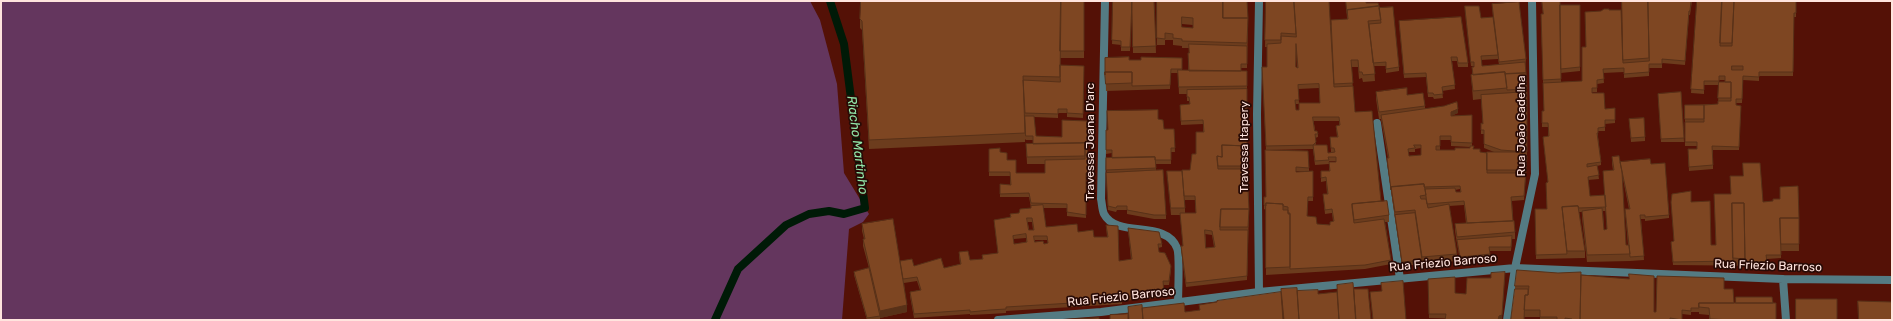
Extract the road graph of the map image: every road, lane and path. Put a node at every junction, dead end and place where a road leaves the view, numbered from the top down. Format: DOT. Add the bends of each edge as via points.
graph roads {
  1 [pos="1105,1"];
  2 [pos="1259,1"];
  3 [pos="1532,1"];
  4 [pos="1377,123"];
  5 [pos="1515,268"];
  6 [pos="1400,279"];
  7 [pos="1783,279"];
  8 [pos="1892,280"];
  9 [pos="1259,292"];
  10 [pos="1178,304"];
  11 [pos="1101,316"];
  12 [pos="998,320"];
  13 [pos="1507,320"];
  14 [pos="1786,320"];
  1 -- 10 [label="street, Travessa Joana D'arc" via="1101,199 1104,215 1116,225 1155,231 1168,237 1177,248"];
  2 -- 9 [label="street, Travessa Itapery"];
  3 -- 5 [label="street, Rua João Gadelha" via="1535,174"];
  4 -- 6 [label="street"];
  5 -- 6 [label="street, Rua Friezio Barroso"];
  5 -- 7 [label="street, Rua Friezio Barroso"];
  5 -- 13 [label="street, Rua João Gadelha"];
  6 -- 9 [label="street, Rua Friezio Barroso"];
  7 -- 8 [label="street, Rua Friezio Barroso"];
  7 -- 14 [label="street"];
  9 -- 10 [label="street, Rua Friezio Barroso"];
  10 -- 11 [label="street, Rua Friezio Barroso"];
  11 -- 12 [label="street, Rua Friezio Barroso"];
}
